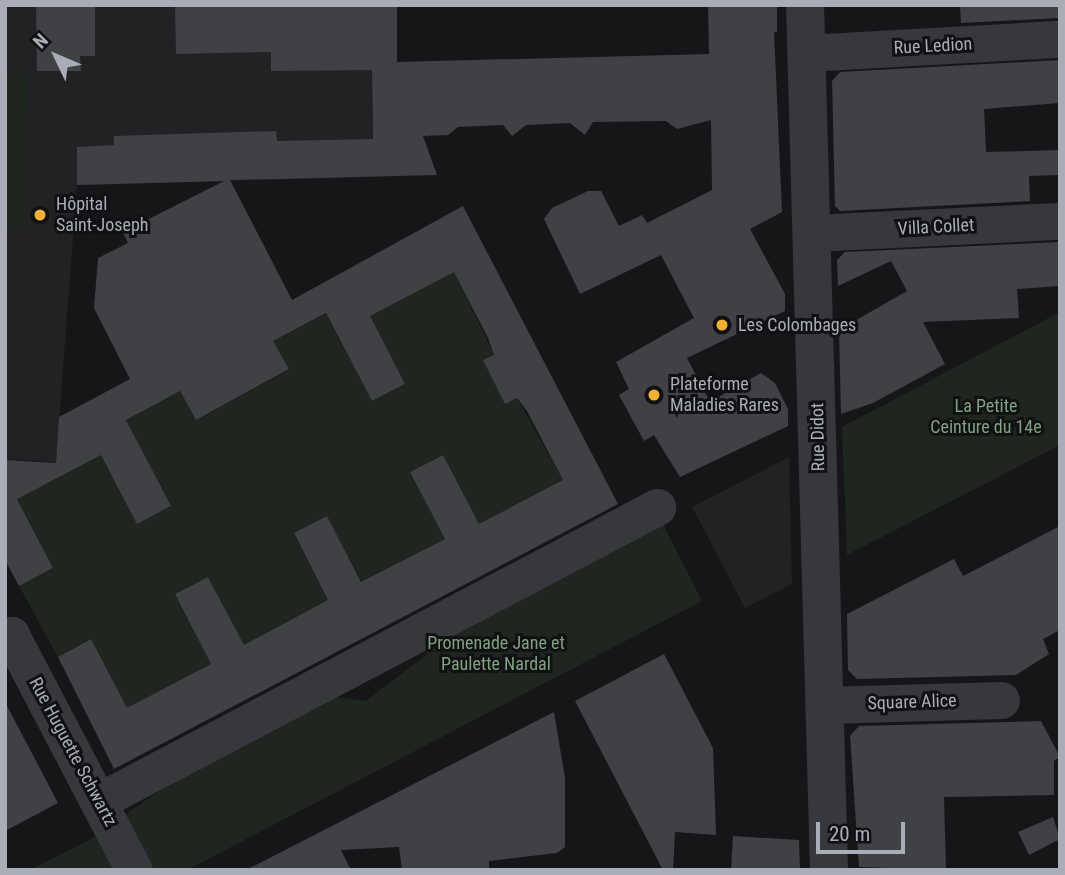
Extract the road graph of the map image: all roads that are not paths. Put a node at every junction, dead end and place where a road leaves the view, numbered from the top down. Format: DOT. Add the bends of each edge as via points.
graph roads {
  1 [pos="805,5"];
  2 [pos="1060,39"];
  3 [pos="806,53"];
  4 [pos="1060,221"];
  5 [pos="812,233"];
  6 [pos="657,507"];
  7 [pos="8,637"];
  8 [pos="1001,700"];
  9 [pos="824,705"];
  10 [pos="99,801"];
  11 [pos="134,870"];
  12 [pos="829,870"];
  1 -- 3 [label="street, Rue Didot"];
  2 -- 3 [label="street, Rue Ledion"];
  3 -- 5 [label="street, Rue Didot"];
  4 -- 5 [label="street, Villa Collet"];
  5 -- 9 [label="street, Rue Didot"];
  6 -- 10 [label="street"];
  7 -- 10 [label="street, Rue Huguette Schwartz"];
  8 -- 9 [label="street, Square Alice"];
  9 -- 12 [label="street, Rue Didot"];
  10 -- 11 [label="street, Rue Huguette Schwartz"];
}
